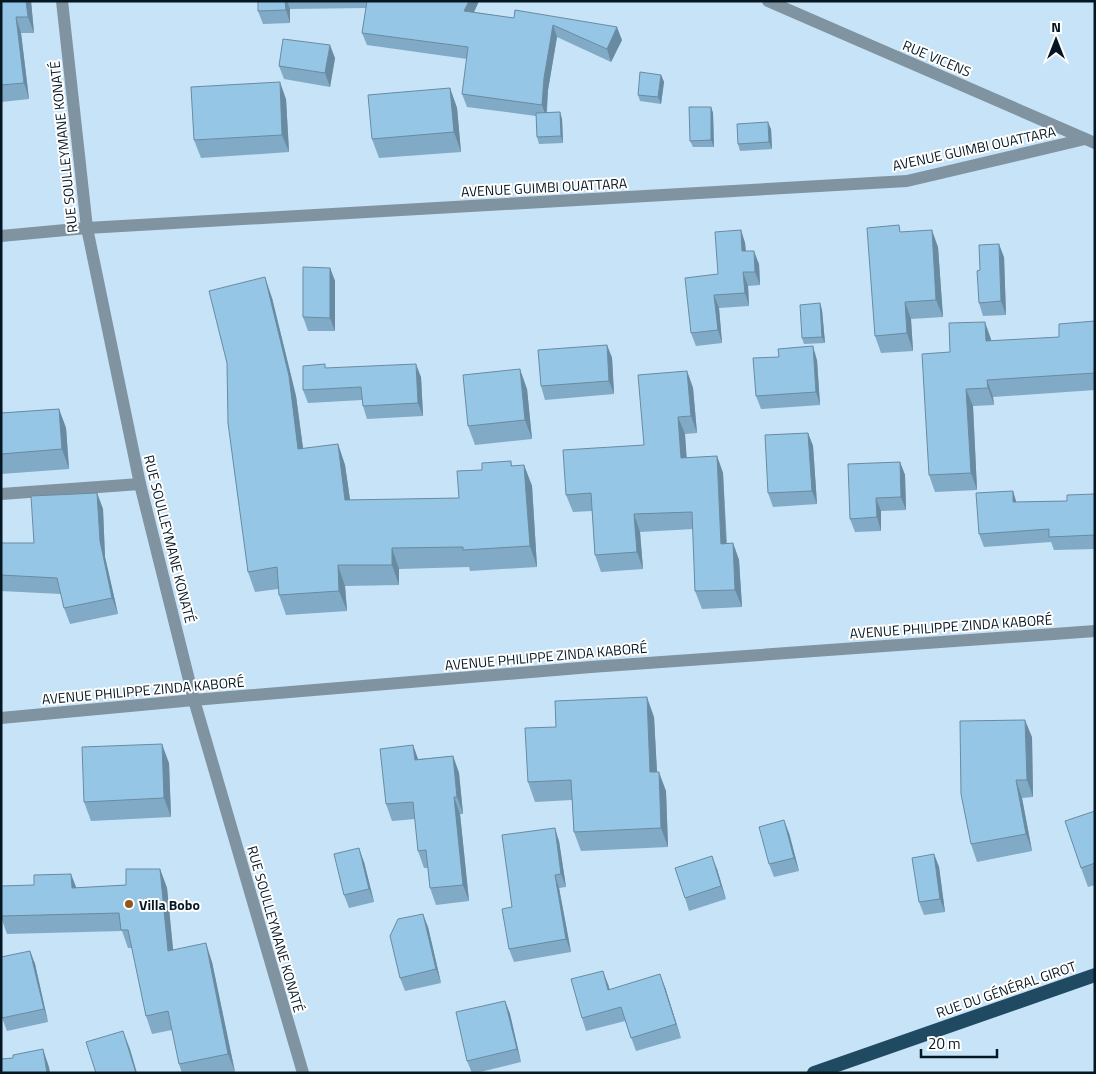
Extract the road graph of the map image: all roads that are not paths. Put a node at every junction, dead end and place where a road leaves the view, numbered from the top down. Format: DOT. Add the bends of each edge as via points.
graph roads {
  1 [pos="62,1"];
  2 [pos="768,1"];
  3 [pos="1090,141"];
  4 [pos="87,228"];
  5 [pos="1,236"];
  6 [pos="140,484"];
  7 [pos="1,494"];
  8 [pos="1095,631"];
  9 [pos="194,700"];
  10 [pos="1,718"];
  11 [pos="1095,975"];
  12 [pos="302,1073"];
  13 [pos="814,1073"];
  1 -- 4 [label="street, RUE SOULLEYMANE KONATÉ"];
  2 -- 3 [label="street, RUE VICENS"];
  3 -- 4 [label="street, AVENUE GUIMBI OUATTARA" via="907,181"];
  4 -- 5 [label="street, AVENUE GUIMBI OUATTARA"];
  4 -- 6 [label="street, RUE SOULLEYMANE KONATÉ"];
  6 -- 7 [label="street"];
  6 -- 9 [label="street, RUE SOULLEYMANE KONATÉ"];
  8 -- 9 [label="street, AVENUE PHILIPPE ZINDA KABORÉ" via="591,667"];
  9 -- 10 [label="street, AVENUE PHILIPPE ZINDA KABORÉ"];
  9 -- 12 [label="street, RUE SOULLEYMANE KONATÉ"];
  11 -- 13 [label="highway, RUE DU GÉNÉRAL GIROT"];
}
